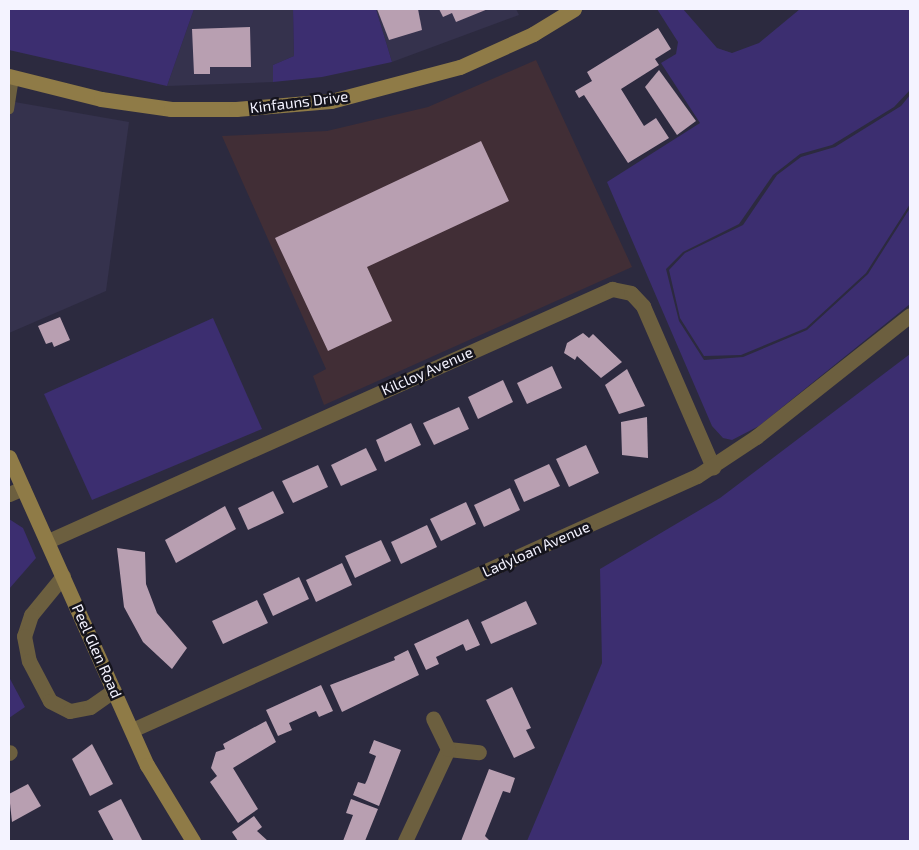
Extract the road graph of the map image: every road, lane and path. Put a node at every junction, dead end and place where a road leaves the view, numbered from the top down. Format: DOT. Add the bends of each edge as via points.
graph roads {
  1 [pos="574,9"];
  2 [pos="12,76"];
  3 [pos="9,108"];
  4 [pos="910,315"];
  5 [pos="9,457"];
  6 [pos="713,467"];
  7 [pos="16,491"];
  8 [pos="48,541"];
  9 [pos="64,576"];
  10 [pos="114,690"];
  11 [pos="433,718"];
  12 [pos="132,730"];
  13 [pos="448,749"];
  14 [pos="479,752"];
  15 [pos="193,841"];
  16 [pos="405,841"];
  1 -- 2 [label="street, Kinfauns Drive" via="533,34 460,67 331,101 236,110 171,108 101,99"];
  2 -- 3 [label="lane"];
  4 -- 6 [label="street, Ladyloan Avenue"];
  5 -- 7 [label="street, Peel Glen Road"];
  6 -- 8 [label="street, Kilcloy Avenue" via="643,306 631,293 612,289"];
  6 -- 12 [label="street, Ladyloan Avenue"];
  7 -- 8 [label="street, Peel Glen Road"];
  8 -- 9 [label="street, Peel Glen Road"];
  9 -- 10 [label="street, Peel Glen Road"];
  9 -- 10 [label="street" via="28,620 24,636 29,661 50,701 64,710 90,707"];
  10 -- 12 [label="street, Peel Glen Road"];
  11 -- 13 [label="street"];
  12 -- 15 [label="street, Peel Glen Road" via="161,791"];
  13 -- 14 [label="street"];
  13 -- 16 [label="street"];
}
